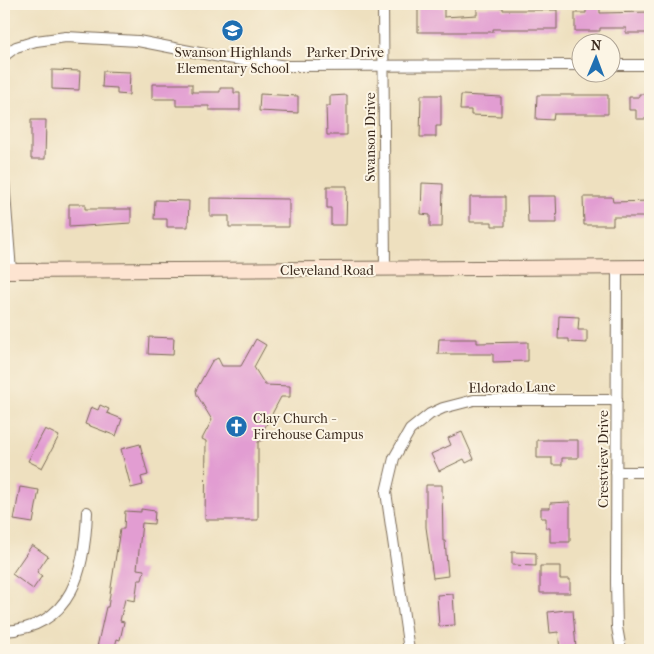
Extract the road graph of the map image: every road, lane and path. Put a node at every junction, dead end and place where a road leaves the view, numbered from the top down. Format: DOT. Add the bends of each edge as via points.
graph roads {
  1 [pos="383,4"];
  2 [pos="4,56"];
  3 [pos="572,65"];
  4 [pos="622,65"];
  5 [pos="650,65"];
  6 [pos="383,67"];
  7 [pos="4,181"];
  8 [pos="617,267"];
  9 [pos="650,267"];
  10 [pos="385,270"];
  11 [pos="7,271"];
  12 [pos="616,400"];
  13 [pos="616,472"];
  14 [pos="650,472"];
  15 [pos="87,512"];
  16 [pos="4,631"];
  17 [pos="409,650"];
  18 [pos="621,650"];
  1 -- 6 [label="street, Swanson Drive"];
  2 -- 6 [label="street, Parker Drive" via="16,47 66,37 138,41 264,64"];
  3 -- 6 [label="street, Parker Drive"];
  4 -- 5 [label="street"];
  6 -- 10 [label="street, Swanson Drive"];
  7 -- 11 [label="street"];
  8 -- 9 [label="main road, Cleveland Road"];
  8 -- 10 [label="main road, Cleveland Road"];
  8 -- 12 [label="street, Crestview Drive"];
  10 -- 11 [label="main road, Cleveland Road"];
  12 -- 13 [label="street, Crestview Drive"];
  12 -- 17 [label="street, Eldorado Lane" via="474,400 443,408 419,422 400,445 386,492"];
  13 -- 14 [label="street"];
  13 -- 18 [label="street, Crestview Drive" via="617,610"];
  15 -- 16 [label="street" via="80,568 67,599 44,621 27,628"];
}
